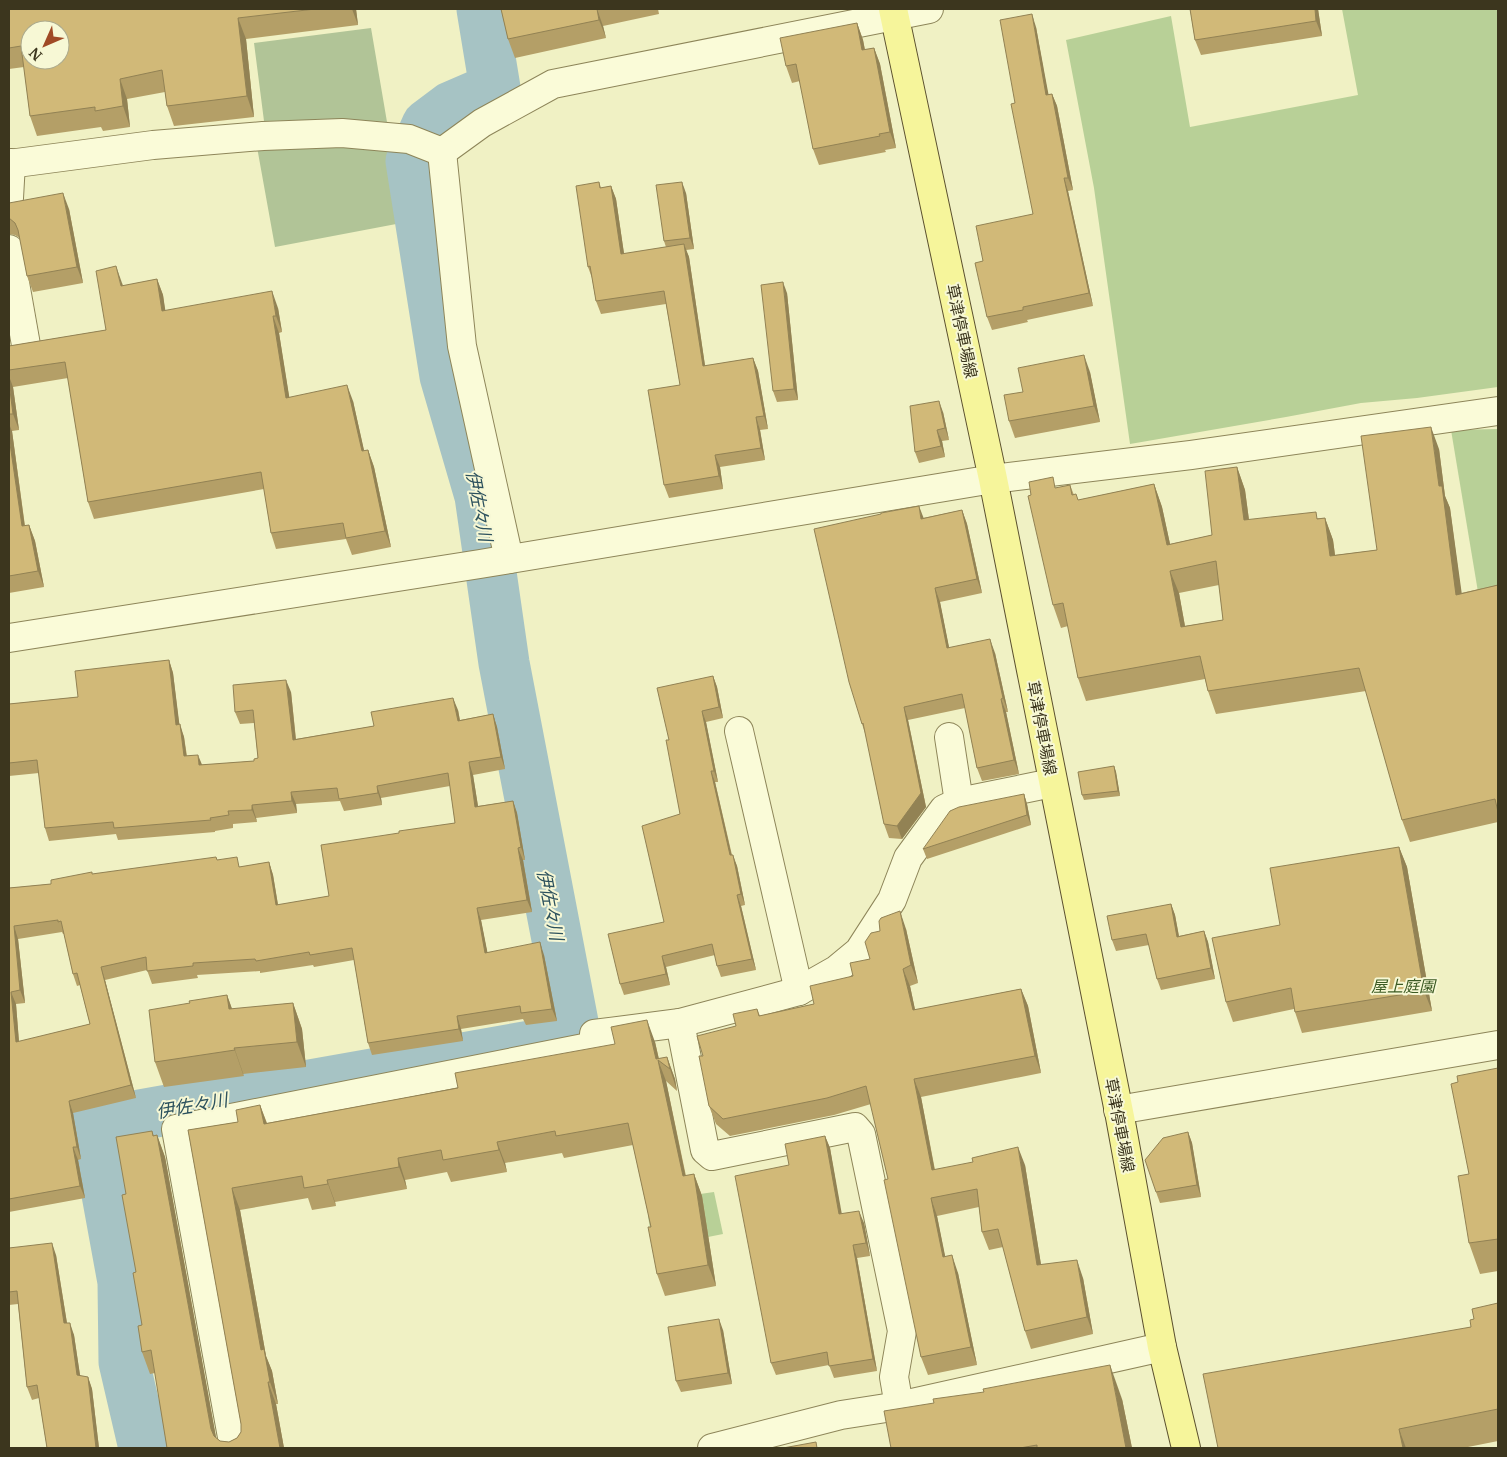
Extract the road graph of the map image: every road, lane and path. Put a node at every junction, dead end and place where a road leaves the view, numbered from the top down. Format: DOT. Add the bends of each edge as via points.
graph roads {
  1 [pos="929,9"];
  2 [pos="894,12"];
  3 [pos="440,151"];
  4 [pos="10,164"];
  5 [pos="9,198"];
  6 [pos="9,249"];
  7 [pos="26,345"];
  8 [pos="1498,411"];
  9 [pos="993,478"];
  10 [pos="496,562"];
  11 [pos="9,638"];
  12 [pos="739,731"];
  13 [pos="949,737"];
  14 [pos="1052,782"];
  15 [pos="959,802"];
  16 [pos="799,991"];
  17 [pos="680,1024"];
  18 [pos="1498,1045"];
  19 [pos="1118,1110"];
  20 [pos="1162,1347"];
  21 [pos="899,1406"];
  22 [pos="234,1448"];
  23 [pos="712,1448"];
  24 [pos="1186,1448"];
  1 -- 2 [label="street"];
  2 -- 3 [label="street" via="553,84 482,123"];
  2 -- 9 [label="main road, 草津停車場線"];
  3 -- 4 [label="street" via="409,139 342,133 153,145"];
  3 -- 10 [label="street" via="462,346"];
  4 -- 5 [label="street"];
  6 -- 7 [label="street"];
  8 -- 9 [label="street" via="1191,455"];
  9 -- 10 [label="street"];
  9 -- 14 [label="main road, 草津停車場線"];
  10 -- 11 [label="street"];
  12 -- 16 [label="street"];
  13 -- 15 [label="street"];
  14 -- 15 [label="street"];
  14 -- 19 [label="main road, 草津停車場線"];
  15 -- 16 [label="street" via="944,808 908,858 892,900 859,951 836,970"];
  16 -- 17 [label="street"];
  17 -- 21 [label="street" via="705,1150 712,1156 855,1127 861,1134 902,1331 894,1377"];
  17 -- 22 [label="street" via="594,1034 599,1045 176,1129"];
  18 -- 19 [label="street"];
  19 -- 20 [label="main road, 草津停車場線"];
  20 -- 21 [label="street"];
  20 -- 24 [label="main road, 草津停車場線"];
  21 -- 23 [label="street" via="841,1415"];
}
